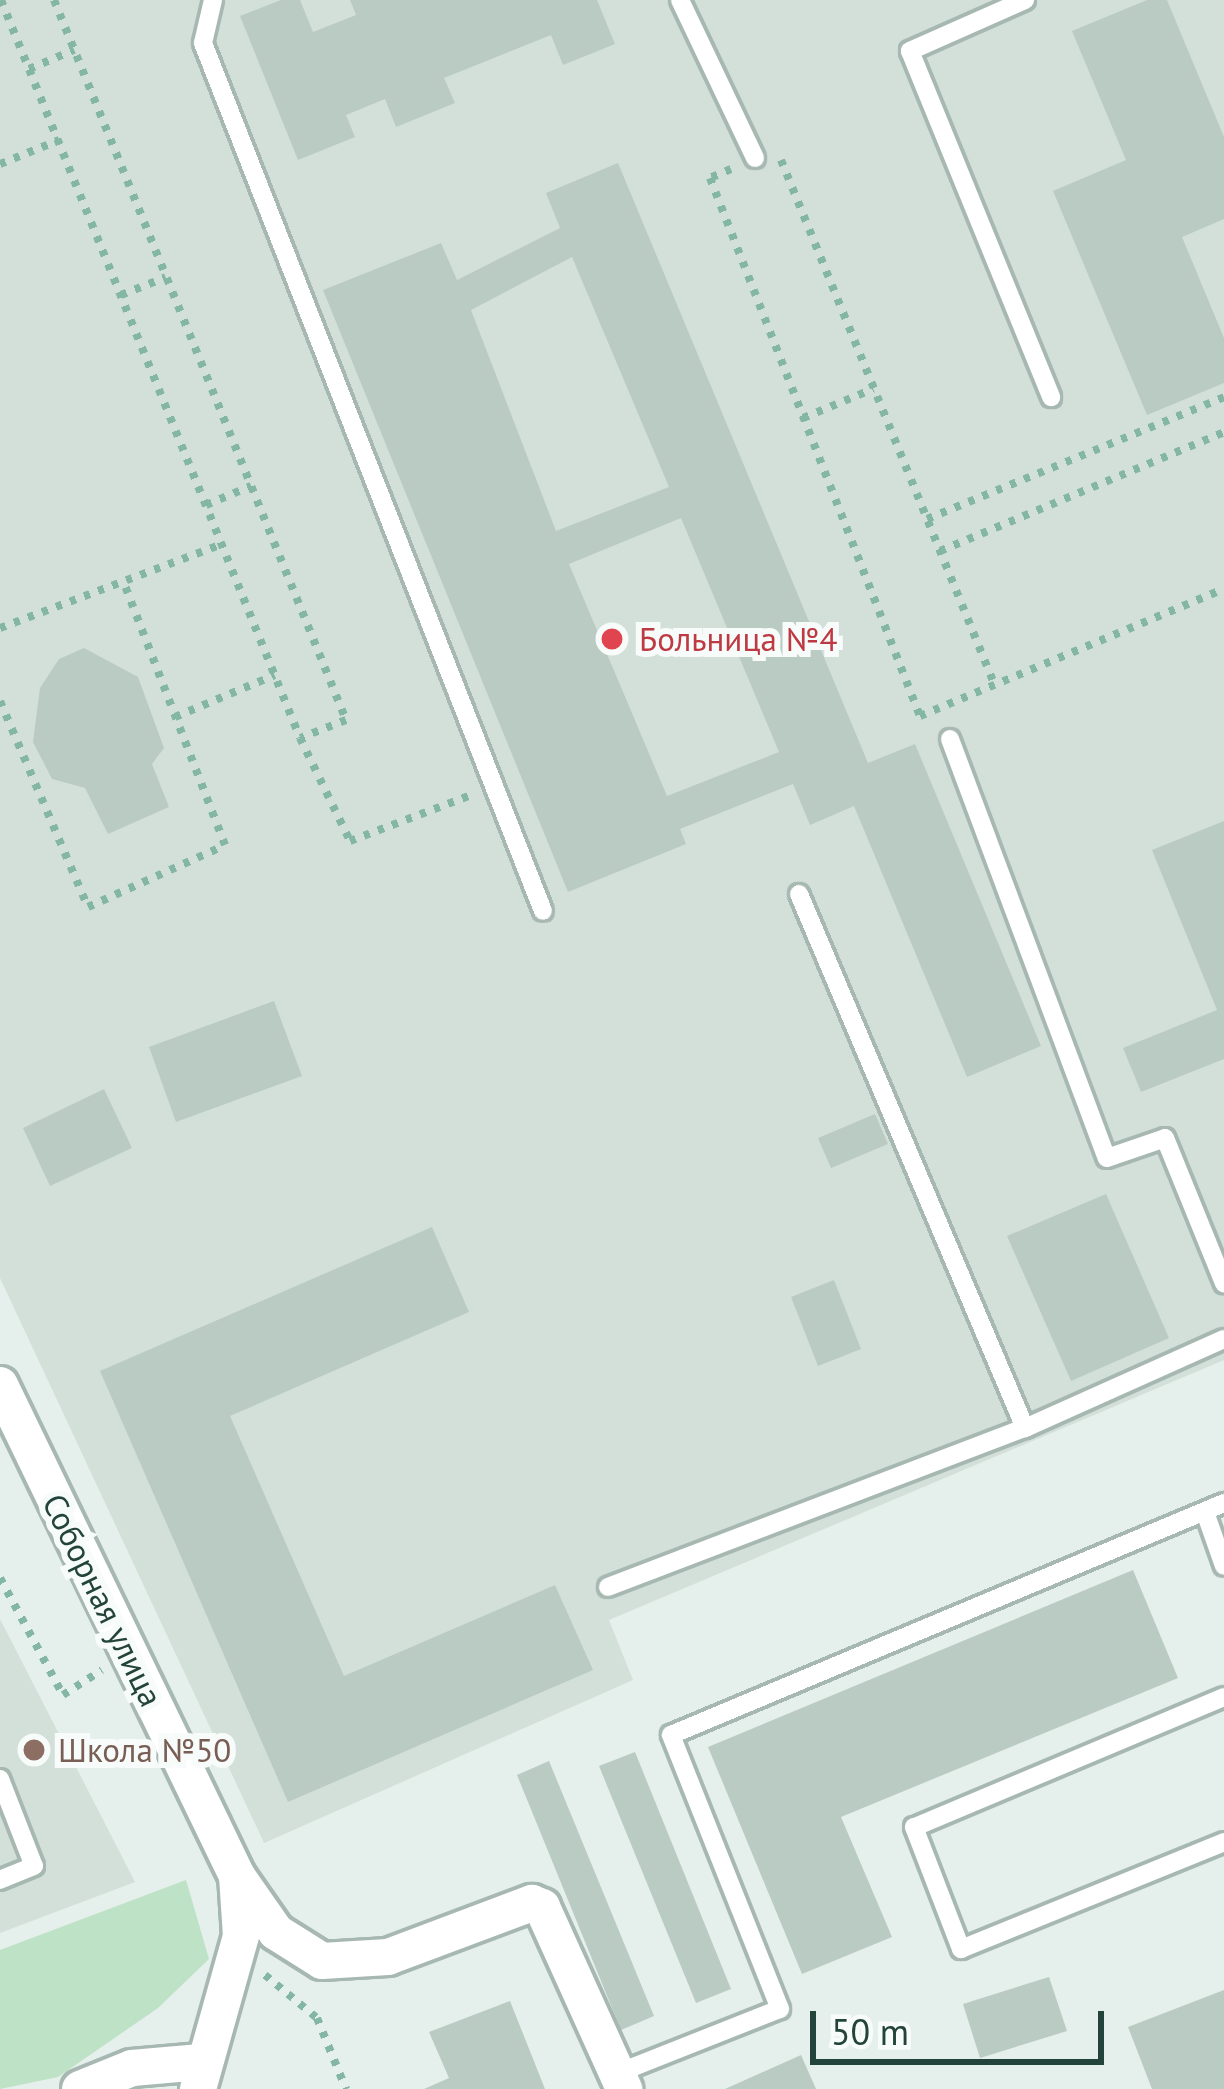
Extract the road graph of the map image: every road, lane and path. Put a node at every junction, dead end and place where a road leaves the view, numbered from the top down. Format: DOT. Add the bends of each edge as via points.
graph roads {
  1 [pos="2,0"];
  2 [pos="53,0"];
  3 [pos="213,0"];
  4 [pos="680,0"];
  5 [pos="1025,0"];
  6 [pos="74,50"];
  7 [pos="29,69"];
  8 [pos="58,140"];
  9 [pos="755,158"];
  10 [pos="0,164"];
  11 [pos="166,277"];
  12 [pos="121,295"];
  13 [pos="874,388"];
  14 [pos="1051,397"];
  15 [pos="1224,397"];
  16 [pos="803,418"];
  17 [pos="1224,432"];
  18 [pos="251,486"];
  19 [pos="206,505"];
  20 [pos="927,519"];
  21 [pos="222,544"];
  22 [pos="940,551"];
  23 [pos="123,581"];
  24 [pos="1224,589"];
  25 [pos="0,628"];
  26 [pos="275,675"];
  27 [pos="993,681"];
  28 [pos="0,701"];
  29 [pos="175,717"];
  30 [pos="300,738"];
  31 [pos="950,739"];
  32 [pos="495,786"];
  33 [pos="800,894"];
  34 [pos="544,910"];
  35 [pos="1224,1283"];
  36 [pos="1224,1339"];
  37 [pos="0,1385"];
  38 [pos="1025,1428"];
  39 [pos="1224,1503"];
  40 [pos="1204,1512"];
  41 [pos="1224,1566"];
  42 [pos="608,1587"];
  43 [pos="1224,1697"];
  44 [pos="0,1779"];
  45 [pos="1224,1842"];
  46 [pos="237,1876"];
  47 [pos="0,1880"];
  48 [pos="199,2075"];
  49 [pos="621,2081"];
  50 [pos="80,2089"];
  1 -- 7 [label="path"];
  2 -- 6 [label="path"];
  3 -- 32 [label="lane" via="203,43"];
  4 -- 9 [label="lane"];
  5 -- 14 [label="lane" via="910,51"];
  6 -- 7 [label="path"];
  6 -- 11 [label="path"];
  7 -- 8 [label="path"];
  8 -- 10 [label="path"];
  8 -- 12 [label="path"];
  9 -- 13 [label="path" via="776,148"];
  9 -- 16 [label="path" via="710,178"];
  11 -- 12 [label="path"];
  11 -- 18 [label="path"];
  12 -- 19 [label="path"];
  13 -- 16 [label="path"];
  13 -- 20 [label="path"];
  15 -- 20 [label="path"];
  16 -- 27 [label="path" via="920,716"];
  17 -- 22 [label="path"];
  18 -- 19 [label="path"];
  18 -- 30 [label="path" via="346,720"];
  19 -- 21 [label="path"];
  20 -- 22 [label="path"];
  21 -- 23 [label="path"];
  21 -- 26 [label="path"];
  22 -- 27 [label="path"];
  23 -- 25 [label="path"];
  23 -- 29 [label="path"];
  24 -- 27 [label="path"];
  26 -- 29 [label="path"];
  26 -- 30 [label="path"];
  28 -- 29 [label="path" via="88,907 225,845"];
  30 -- 32 [label="path" via="350,841"];
  31 -- 35 [label="lane" via="1107,1159 1165,1138"];
  32 -- 34 [label="lane"];
  33 -- 38 [label="lane"];
  36 -- 38 [label="lane"];
  37 -- 46 [label="street, Соборная улица"];
  38 -- 42 [label="lane"];
  39 -- 40 [label="lane"];
  40 -- 41 [label="lane"];
  40 -- 49 [label="lane" via="671,1735 780,2009"];
  43 -- 45 [label="lane" via="914,1827 961,1949"];
  44 -- 47 [label="lane" via="34,1866"];
  46 -- 48 [label="street, Соборная улица" via="241,1936"];
  46 -- 49 [label="street" via="276,1932 322,1960 388,1957 532,1903 542,1907"];
  48 -- 50 [label="street" via="132,2068"];
}
